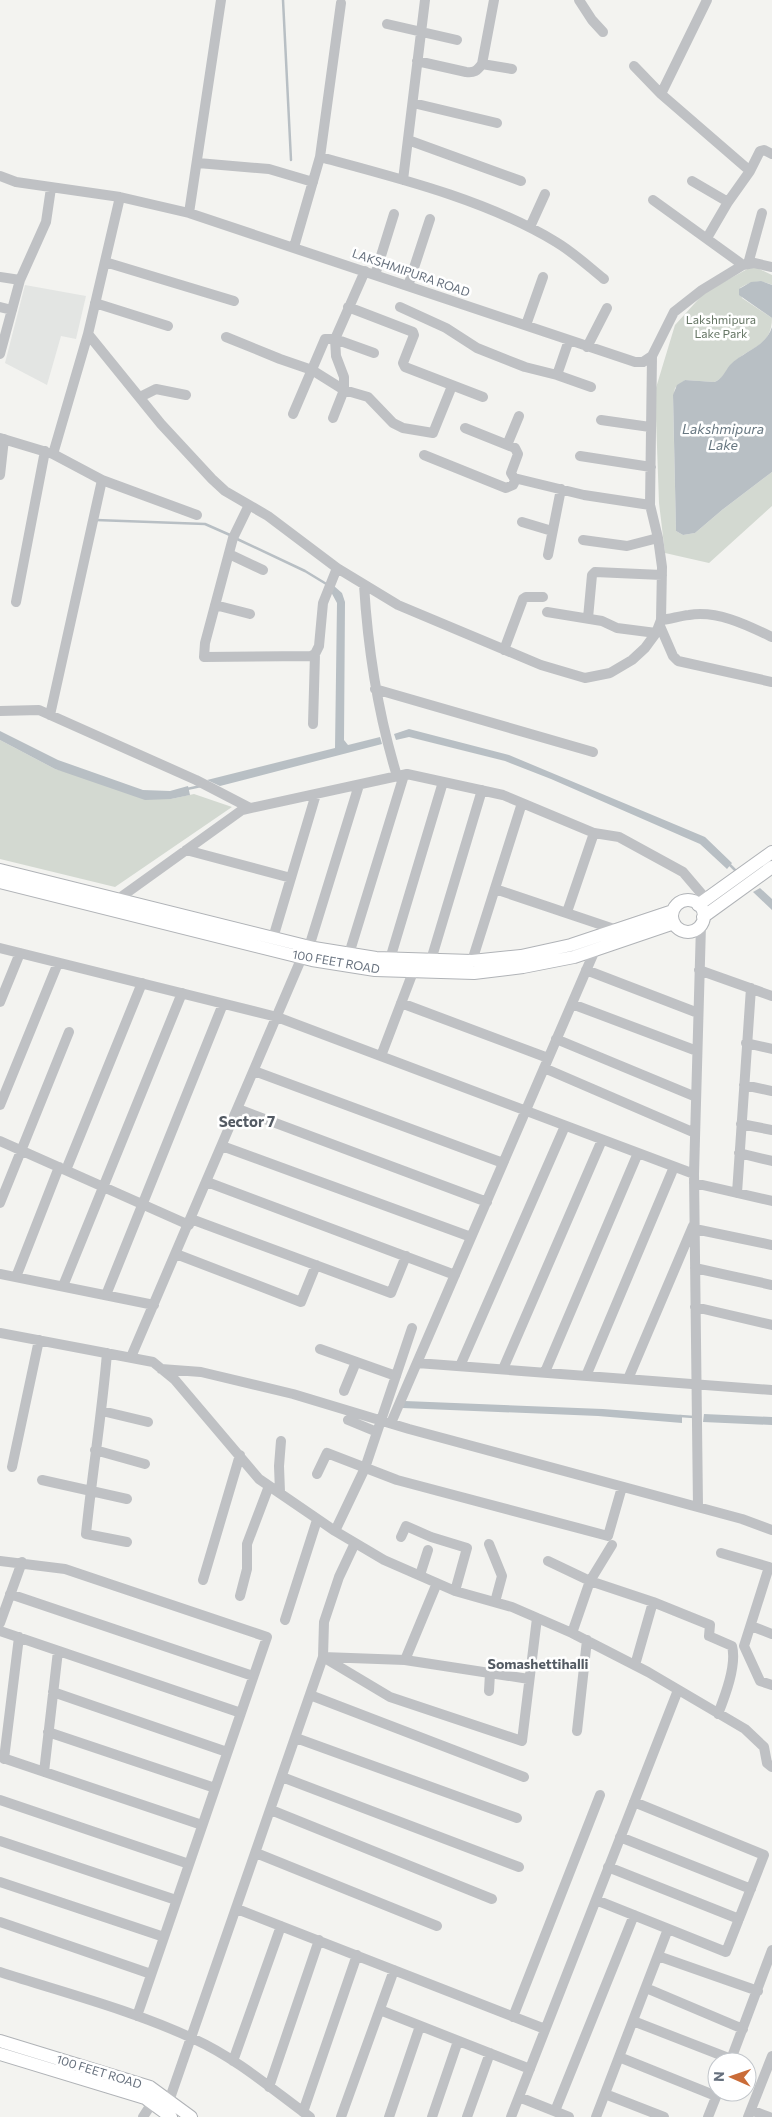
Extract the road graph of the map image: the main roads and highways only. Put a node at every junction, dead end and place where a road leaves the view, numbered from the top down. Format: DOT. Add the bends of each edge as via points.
graph roads {
  1 [pos="770,858"];
  2 [pos="0,870"];
  3 [pos="0,882"];
  4 [pos="736,885"];
  5 [pos="702,911"];
  6 [pos="673,917"];
  7 [pos="305,952"];
  8 [pos="0,2041"];
  9 [pos="0,2054"];
  10 [pos="171,2117"];
  11 [pos="191,2117"];
  1 -- 4 [label="main road"];
  2 -- 7 [label="main road, 100 FEET ROAD" via="273,938"];
  3 -- 7 [label="main road, 100 FEET ROAD"];
  4 -- 5 [label="main road"];
  4 -- 5 [label="main road"];
  5 -- 6 [label="main road, 100 FEET ROAD" via="686,900 678,904"];
  5 -- 6 [label="main road" via="694,930 686,932 677,928"];
  6 -- 7 [label="main road, 100 FEET ROAD" via="521,956 472,961"];
  6 -- 7 [label="main road, 100 FEET ROAD" via="574,957 523,968 474,973 374,970"];
  8 -- 11 [label="main road, 100 FEET ROAD" via="150,2087"];
  9 -- 10 [label="main road, 100 FEET ROAD" via="145,2098"];
}
